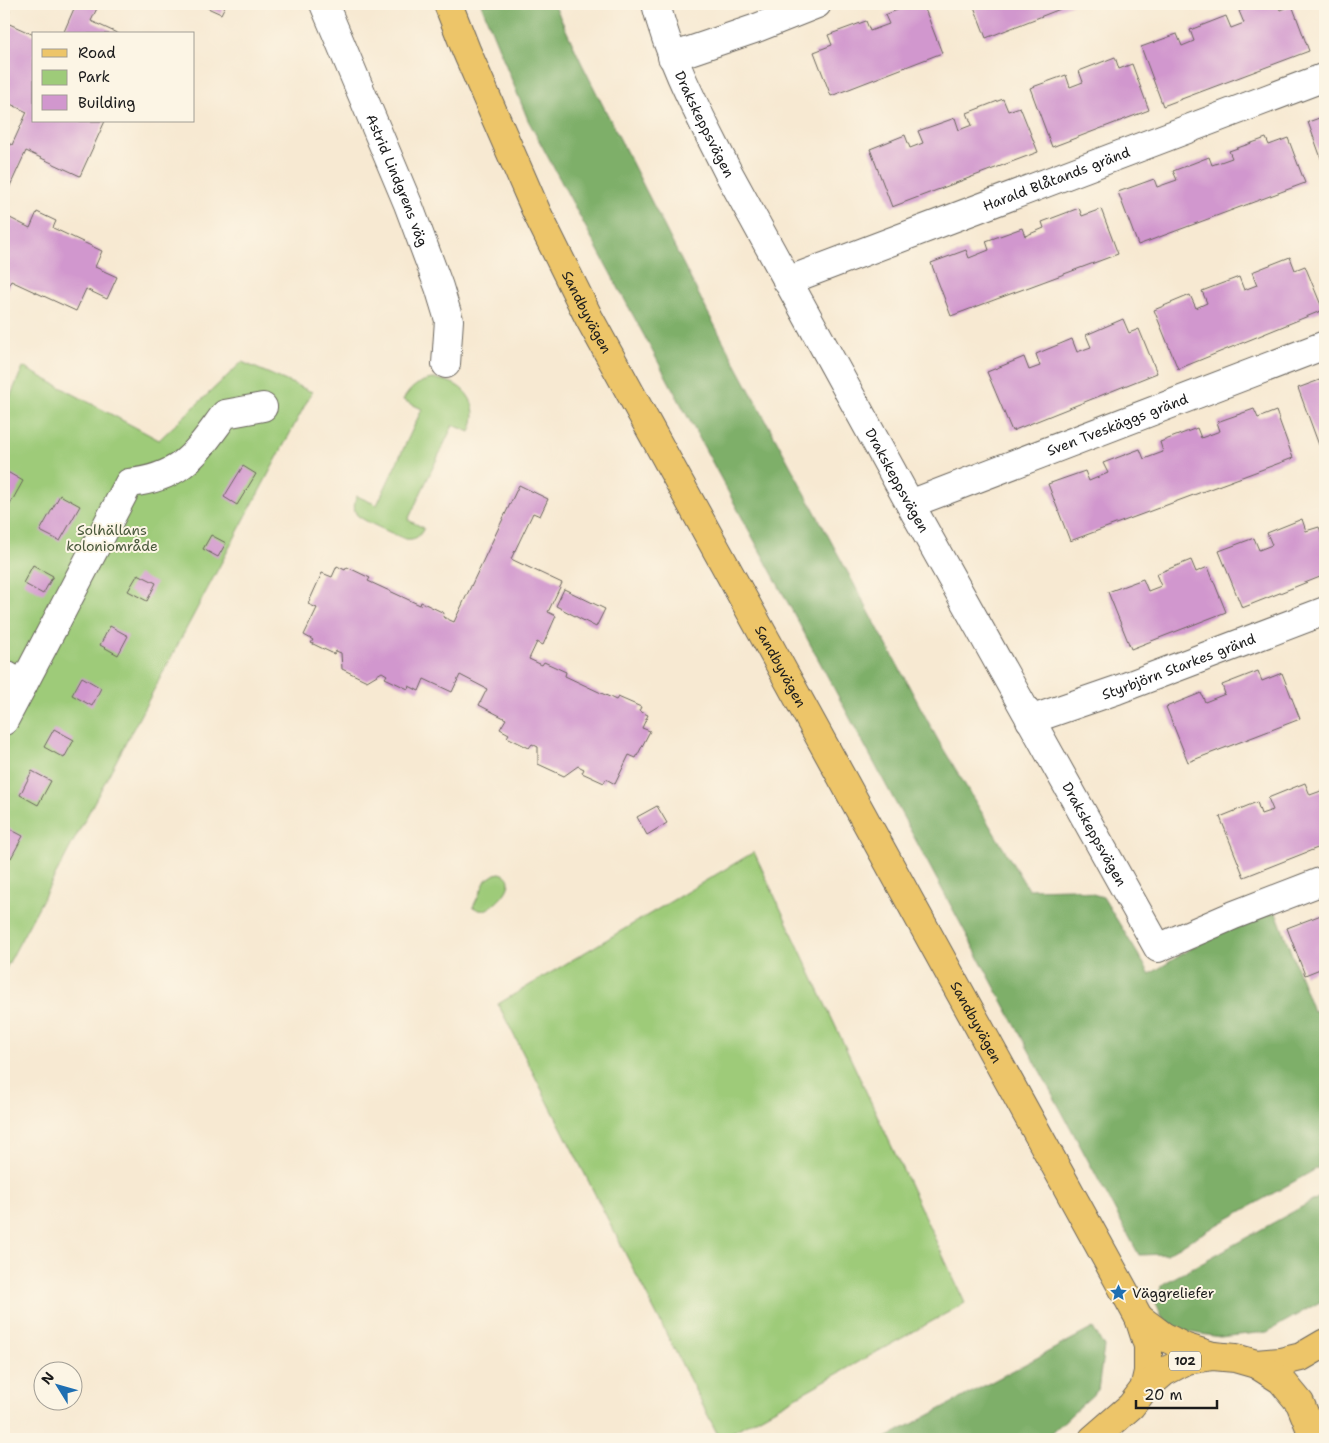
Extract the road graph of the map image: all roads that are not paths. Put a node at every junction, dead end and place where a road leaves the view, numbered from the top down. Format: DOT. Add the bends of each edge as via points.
graph roads {
  1 [pos="324,4"];
  2 [pos="448,4"];
  3 [pos="656,4"];
  4 [pos="817,4"];
  5 [pos="672,57"];
  6 [pos="1325,77"];
  7 [pos="787,281"];
  8 [pos="1325,345"];
  9 [pos="446,364"];
  10 [pos="263,407"];
  11 [pos="910,504"];
  12 [pos="1325,611"];
  13 [pos="13,679"];
  14 [pos="1030,720"];
  15 [pos="4,721"];
  16 [pos="1325,880"];
  17 [pos="1139,1318"];
  18 [pos="1325,1342"];
  19 [pos="1213,1356"];
  20 [pos="1256,1364"];
  21 [pos="1138,1398"];
  22 [pos="1093,1439"];
  23 [pos="1121,1439"];
  24 [pos="1312,1439"];
  1 -- 9 [label="street, Astrid Lindgrens väg" via="408,204 439,287 449,320"];
  2 -- 17 [label="main road, Sandbyvägen" via="537,213 590,318"];
  3 -- 5 [label="street, Drakskeppsvägen"];
  4 -- 5 [label="street"];
  5 -- 7 [label="street, Drakskeppsvägen" via="698,114"];
  6 -- 7 [label="street, Harald Blåtands gränd"];
  7 -- 11 [label="street, Drakskeppsvägen"];
  8 -- 11 [label="street, Sven Tveskäggs gränd"];
  10 -- 13 [label="street" via="225,414 190,459 178,468 154,479 129,483"];
  11 -- 14 [label="street, Drakskeppsvägen"];
  12 -- 14 [label="street, Styrbjörn Starkes gränd"];
  13 -- 15 [label="street"];
  14 -- 16 [label="street, Drakskeppsvägen" via="1158,948"];
  17 -- 19 [label="main road, Sandbyvägen" via="1170,1340"];
  17 -- 21 [label="main road, Sandbyvägen" via="1148,1346 1148,1372"];
  18 -- 20 [label="main road, 102" via="1301,1357"];
  19 -- 20 [label="main road, 102"];
  19 -- 21 [label="main road, 102" via="1187,1360 1164,1372"];
  20 -- 24 [label="main road, 102" via="1281,1380 1300,1403"];
  21 -- 22 [label="main road, 102"];
  21 -- 23 [label="main road, 102" via="1123,1427"];
}
